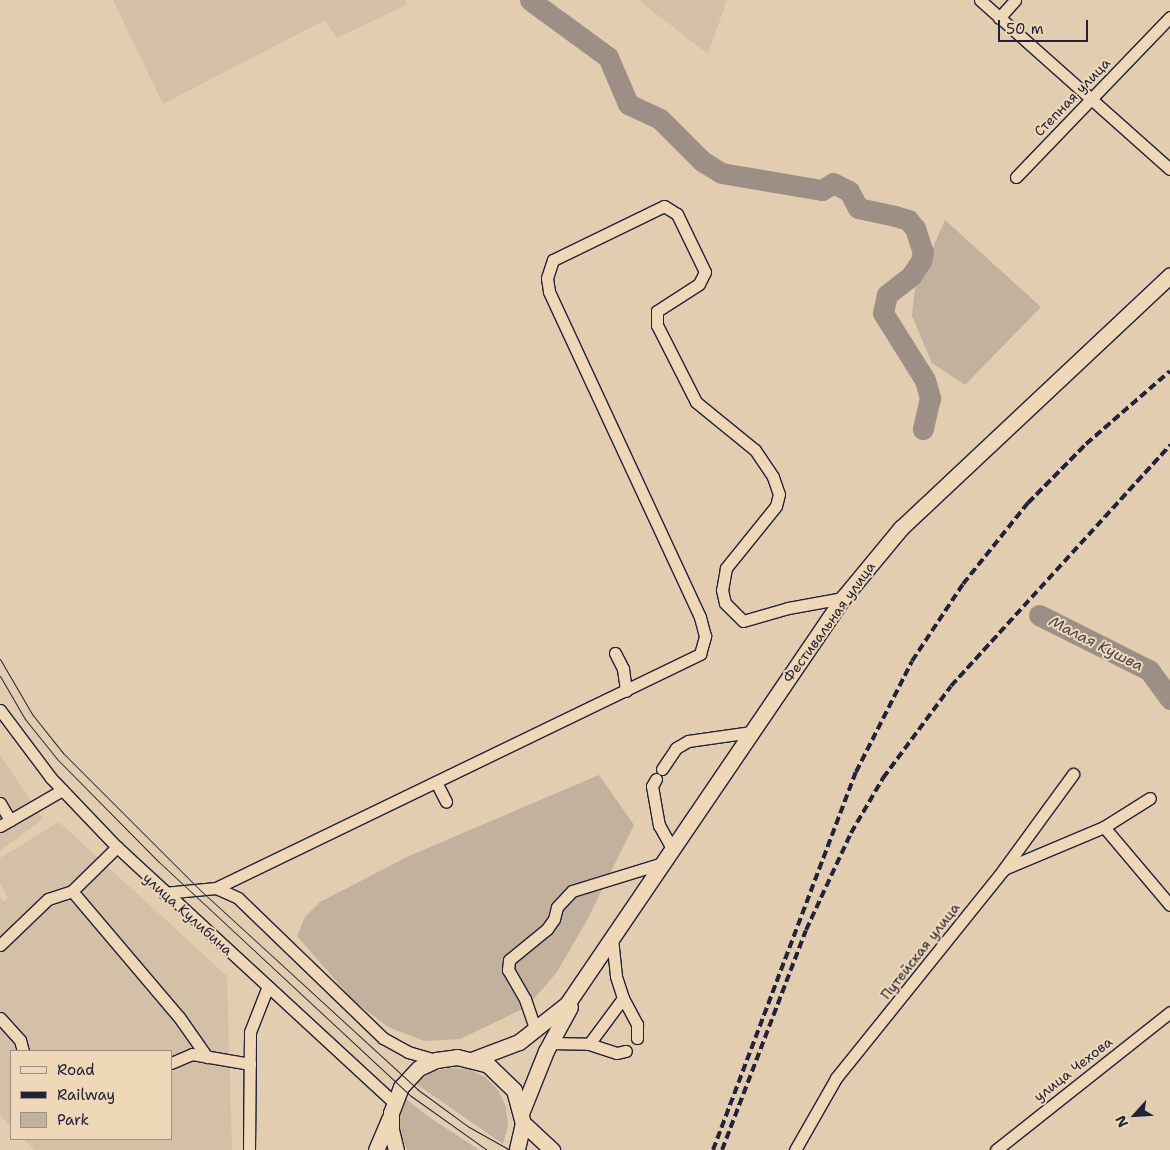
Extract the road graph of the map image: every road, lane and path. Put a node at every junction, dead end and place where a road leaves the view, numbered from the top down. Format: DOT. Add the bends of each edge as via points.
graph roads {
  1 [pos="980,0"];
  2 [pos="1015,0"];
  3 [pos="1170,17"];
  4 [pos="999,18"];
  5 [pos="1090,100"];
  6 [pos="1170,169"];
  7 [pos="1016,176"];
  8 [pos="1170,275"];
  9 [pos="844,598"];
  10 [pos="615,653"];
  11 [pos="626,690"];
  12 [pos="0,710"];
  13 [pos="752,732"];
  14 [pos="1073,774"];
  15 [pos="436,782"];
  16 [pos="62,790"];
  17 [pos="1150,798"];
  18 [pos="446,802"];
  19 [pos="0,803"];
  20 [pos="5,823"];
  21 [pos="1104,827"];
  22 [pos="117,848"];
  23 [pos="669,856"];
  24 [pos="1003,870"];
  25 [pos="216,888"];
  26 [pos="72,891"];
  27 [pos="164,893"];
  28 [pos="1170,905"];
  29 [pos="612,939"];
  30 [pos="0,944"];
  31 [pos="587,975"];
  32 [pos="268,986"];
  33 [pos="623,998"];
  34 [pos="1170,1012"];
  35 [pos="0,1018"];
  36 [pos="536,1031"];
  37 [pos="636,1038"];
  38 [pos="550,1043"];
  39 [pos="589,1044"];
  40 [pos="23,1050"];
  41 [pos="626,1051"];
  42 [pos="207,1057"];
  43 [pos="474,1059"];
  44 [pos="436,1060"];
  45 [pos="172,1062"];
  46 [pos="250,1064"];
  47 [pos="392,1108"];
  48 [pos="522,1117"];
  49 [pos="249,1150"];
  50 [pos="376,1150"];
  51 [pos="396,1150"];
  52 [pos="517,1150"];
  53 [pos="552,1150"];
  54 [pos="795,1150"];
  55 [pos="996,1150"];
  1 -- 4 [label="street"];
  2 -- 4 [label="street"];
  3 -- 5 [label="street, Степная улица"];
  4 -- 5 [label="street"];
  5 -- 6 [label="street"];
  5 -- 7 [label="street, Степная улица"];
  8 -- 9 [label="main road, Фестивальная улица" via="946,483 901,528"];
  9 -- 11 [label="street" via="788,608 743,622 725,603 722,590 726,568 776,506 779,494 773,477 755,450 696,402 657,324 657,311 699,284 705,272 677,214 664,206 553,260 546,278 549,291 704,628 700,654"];
  9 -- 13 [label="main road, Фестивальная улица"];
  10 -- 11 [label="street" via="623,669"];
  11 -- 15 [label="street"];
  12 -- 16 [label="street, улица Кулибина"];
  13 -- 23 [label="main road, Фестивальная улица"];
  13 -- 23 [label="street" via="688,741 676,748 652,786"];
  14 -- 24 [label="street, Путейская улица"];
  15 -- 18 [label="street"];
  15 -- 25 [label="street"];
  16 -- 20 [label="street"];
  16 -- 22 [label="street, улица Кулибина"];
  17 -- 21 [label="street"];
  19 -- 20 [label="street"];
  21 -- 24 [label="street"];
  21 -- 28 [label="street"];
  22 -- 26 [label="street"];
  22 -- 27 [label="street, улица Кулибина"];
  23 -- 29 [label="main road, Фестивальная улица"];
  23 -- 36 [label="street" via="572,891 557,907 547,929 509,960 508,970 525,1000"];
  24 -- 54 [label="street, Путейская улица" via="836,1078"];
  25 -- 27 [label="street"];
  25 -- 44 [label="street" via="238,898 383,1038 408,1052"];
  26 -- 30 [label="street" via="48,899"];
  26 -- 42 [label="street" via="180,1017"];
  27 -- 32 [label="street, улица Кулибина"];
  29 -- 31 [label="main road, Фестивальная улица"];
  29 -- 33 [label="street" via="616,976"];
  31 -- 36 [label="main road, Фестивальная улица" via="567,1004"];
  31 -- 38 [label="main road, Фестивальная улица"];
  32 -- 46 [label="street" via="250,1032"];
  32 -- 47 [label="street, улица Кулибина"];
  33 -- 37 [label="street" via="637,1024"];
  33 -- 39 [label="street"];
  34 -- 55 [label="street, улица Чехова"];
  35 -- 40 [label="street" via="20,1040"];
  36 -- 43 [label="main road, Фестивальная улица" via="503,1049"];
  38 -- 39 [label="street"];
  38 -- 48 [label="main road, Фестивальная улица"];
  39 -- 41 [label="street" via="617,1053"];
  42 -- 45 [label="street" via="186,1055"];
  42 -- 46 [label="street"];
  43 -- 44 [label="main road"];
  43 -- 48 [label="main road" via="505,1078 514,1090"];
  44 -- 47 [label="main road" via="412,1074"];
  46 -- 49 [label="street"];
  47 -- 50 [label="main road"];
  47 -- 51 [label="main road" via="391,1130"];
  48 -- 52 [label="main road, Фестивальная улица"];
  48 -- 53 [label="main road"];
}
